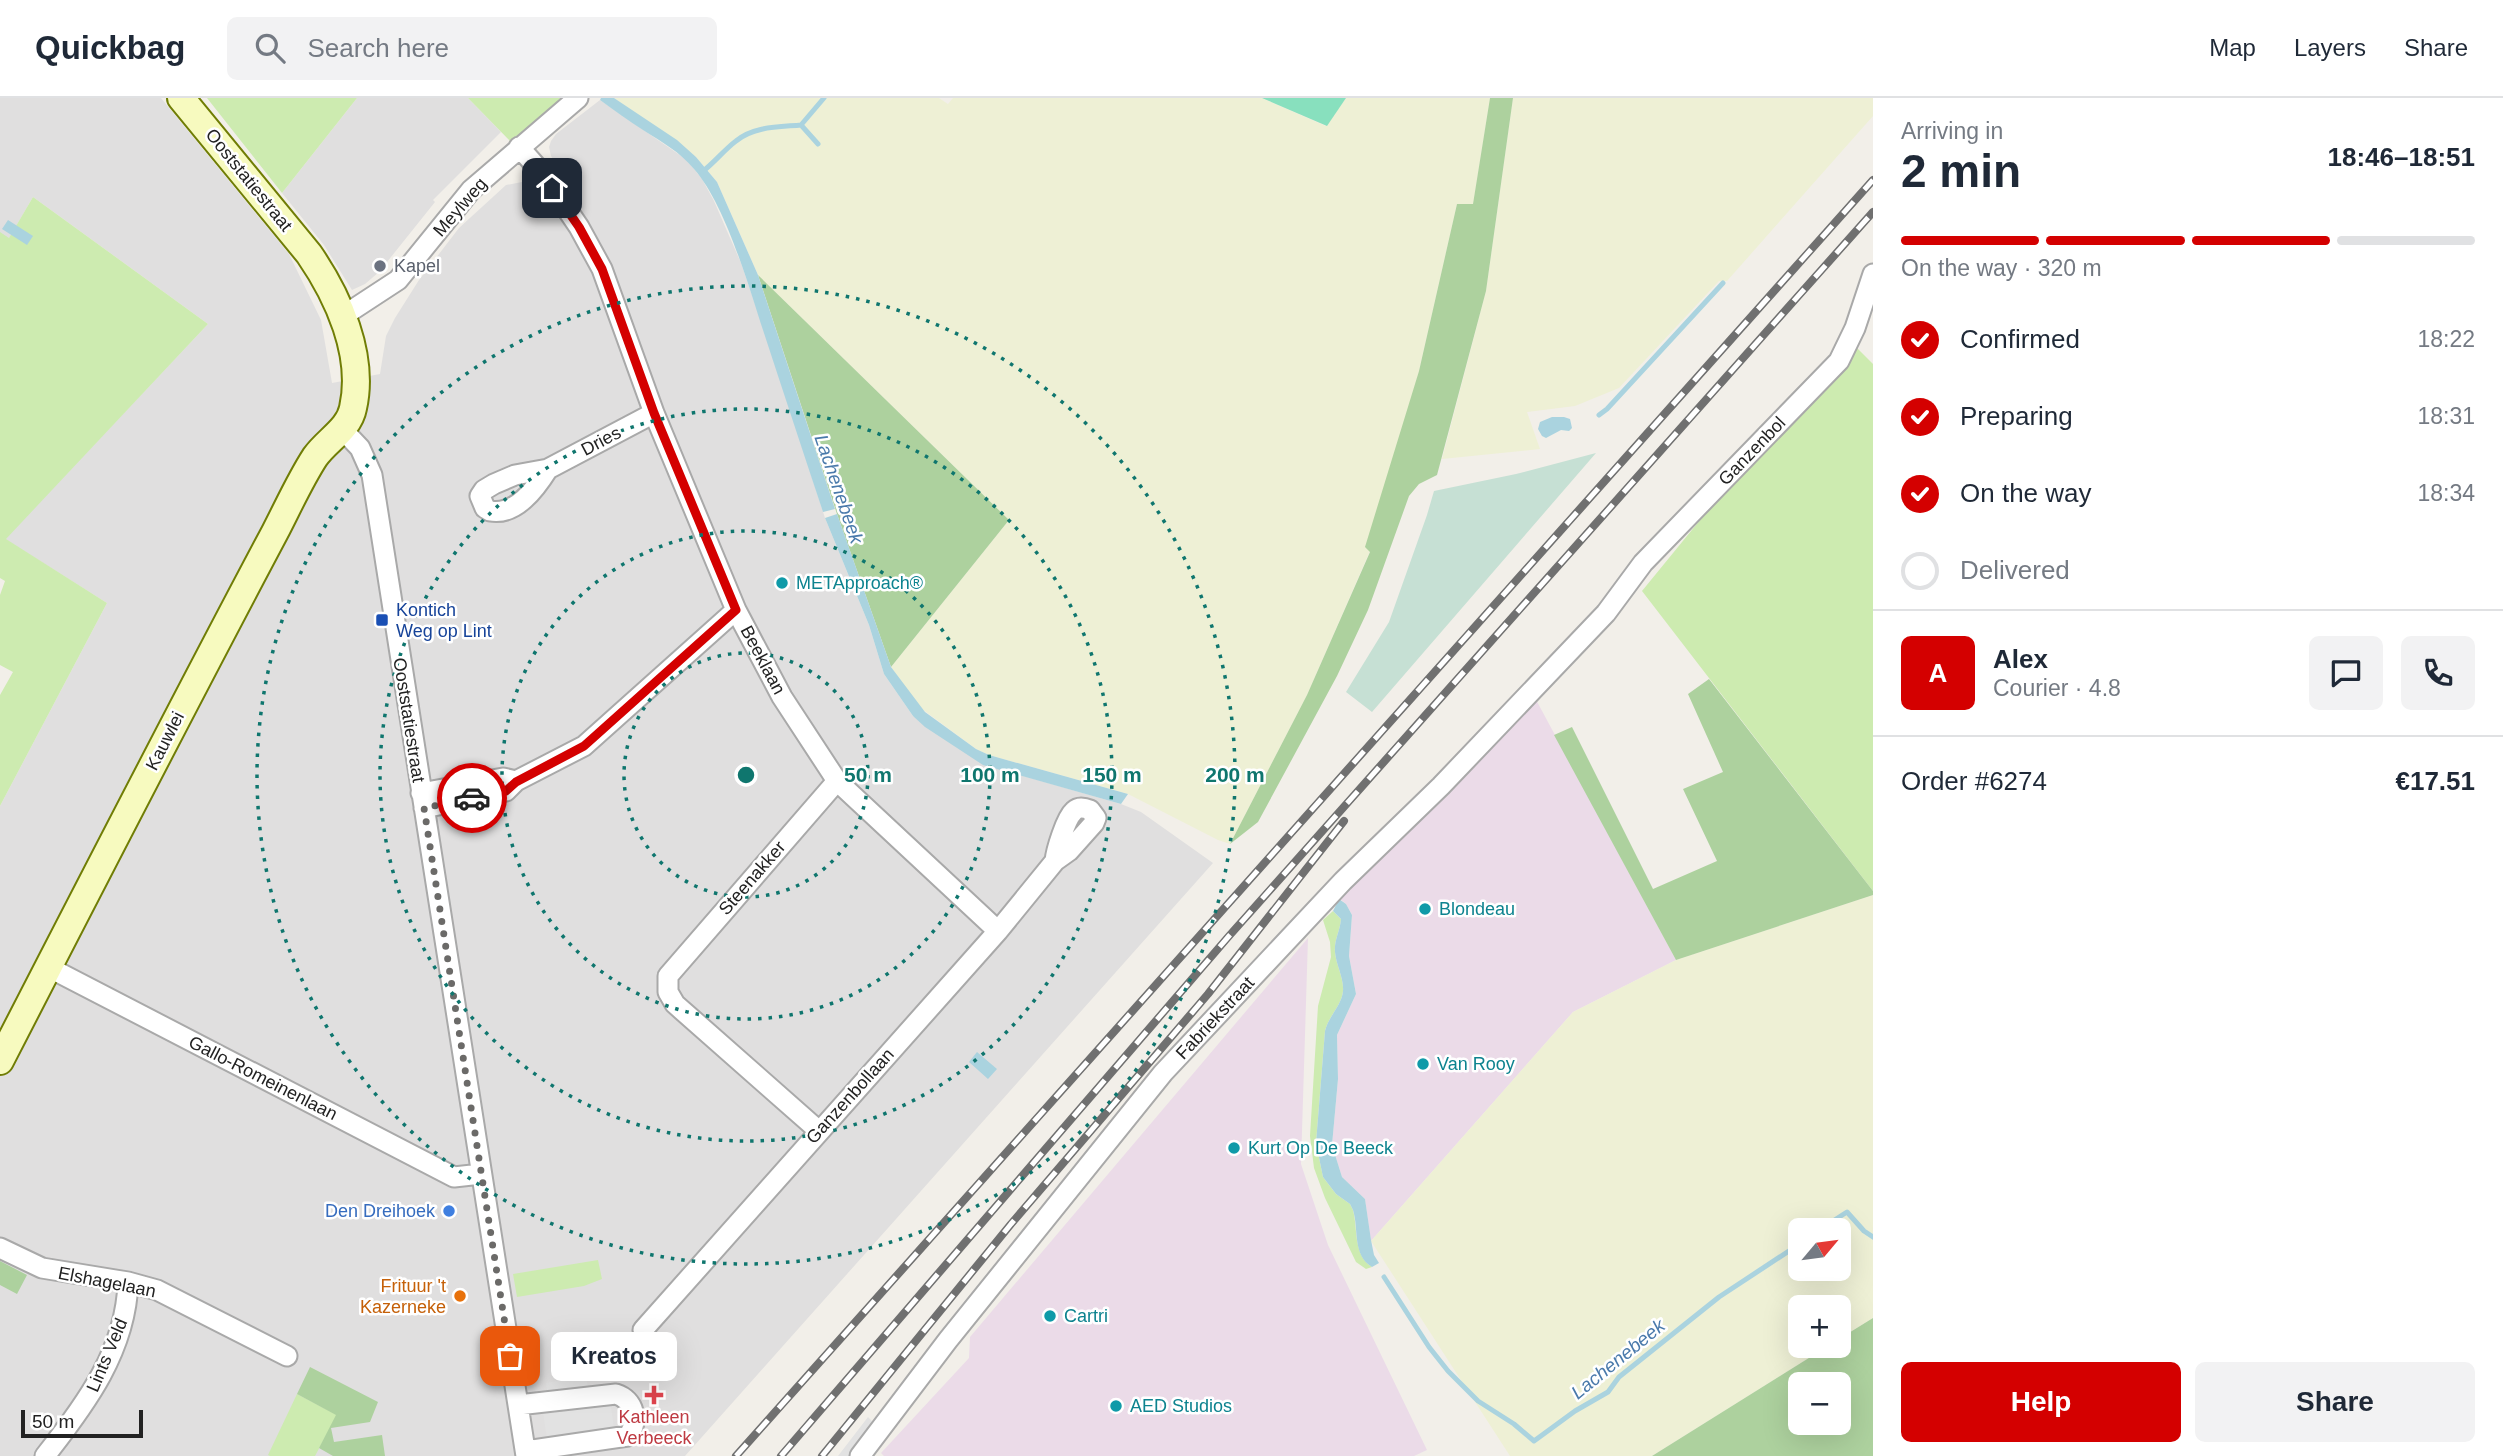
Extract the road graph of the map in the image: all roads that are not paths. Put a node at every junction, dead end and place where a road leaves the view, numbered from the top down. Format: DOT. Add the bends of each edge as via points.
graph roads {
  1 [pos="181,98"];
  2 [pos="578,98"];
  3 [pos="519,147"];
  4 [pos="1873,274"];
  5 [pos="343,316"];
  6 [pos="654,413"];
  7 [pos="342,429"];
  8 [pos="548,469"];
  9 [pos="736,610"];
  10 [pos="1606,613"];
  11 [pos="837,780"];
  12 [pos="422,800"];
  13 [pos="1055,860"];
  14 [pos="998,931"];
  15 [pos="48,967"];
  16 [pos="0,1061"];
  17 [pos="819,1131"];
  18 [pos="481,1174"];
  19 [pos="0,1248"];
  20 [pos="128,1282"];
  21 [pos="643,1330"];
  22 [pos="287,1356"];
  23 [pos="518,1405"];
  24 [pos="526,1454"];
  25 [pos="48,1455"];
  26 [pos="860,1456"];
  1 -- 5 [label="street, Ooststatiestraat" via="309,254"];
  2 -- 3 [label="street, Meylweg"];
  3 -- 5 [label="street, Meylweg" via="471,190 397,279"];
  3 -- 6 [label="street, Beeklaan" via="574,218 602,269"];
  4 -- 10 [label="street, Ganzenbol" via="1856,328 1839,361 1643,563"];
  5 -- 7 [label="street, Ooststatiestraat" via="356,388 353,411"];
  6 -- 8 [label="street, Dries"];
  6 -- 9 [label="street, Beeklaan"];
  7 -- 12 [label="street, Ooststatiestraat" via="360,448 372,475"];
  7 -- 15 [label="street, Kauwlei" via="314,458"];
  9 -- 11 [label="street, Beeklaan" via="782,697"];
  9 -- 12 [label="street" via="584,746 516,782 503,778"];
  10 -- 26 [label="street, Fabriekstraat" via="1343,881 1163,1073"];
  11 -- 14 [label="street, Beeklaan"];
  11 -- 17 [label="street, Steenakker" via="668,976 668,992 675,1004"];
  12 -- 18 [label="street, Ooststatiestraat"];
  13 -- 14 [label="street, Ganzenbollaan"];
  14 -- 17 [label="street, Ganzenbollaan"];
  15 -- 16 [label="street, Kauwlei"];
  15 -- 18 [label="street, Gallo-Romeinenlaan" via="454,1177"];
  17 -- 21 [label="street, Ganzenbollaan"];
  18 -- 23 [label="street, Ooststatiestraat"];
  19 -- 20 [label="street, Elshagelaan" via="42,1269"];
  20 -- 22 [label="street, Elshagelaan" via="167,1294"];
  20 -- 25 [label="street, Lints Veld" via="125,1317 104,1372"];
  23 -- 24 [label="street, Ooststatiestraat"];
  23 -- 24 [label="street" via="622,1396 632,1407 635,1421 628,1436"];
}
